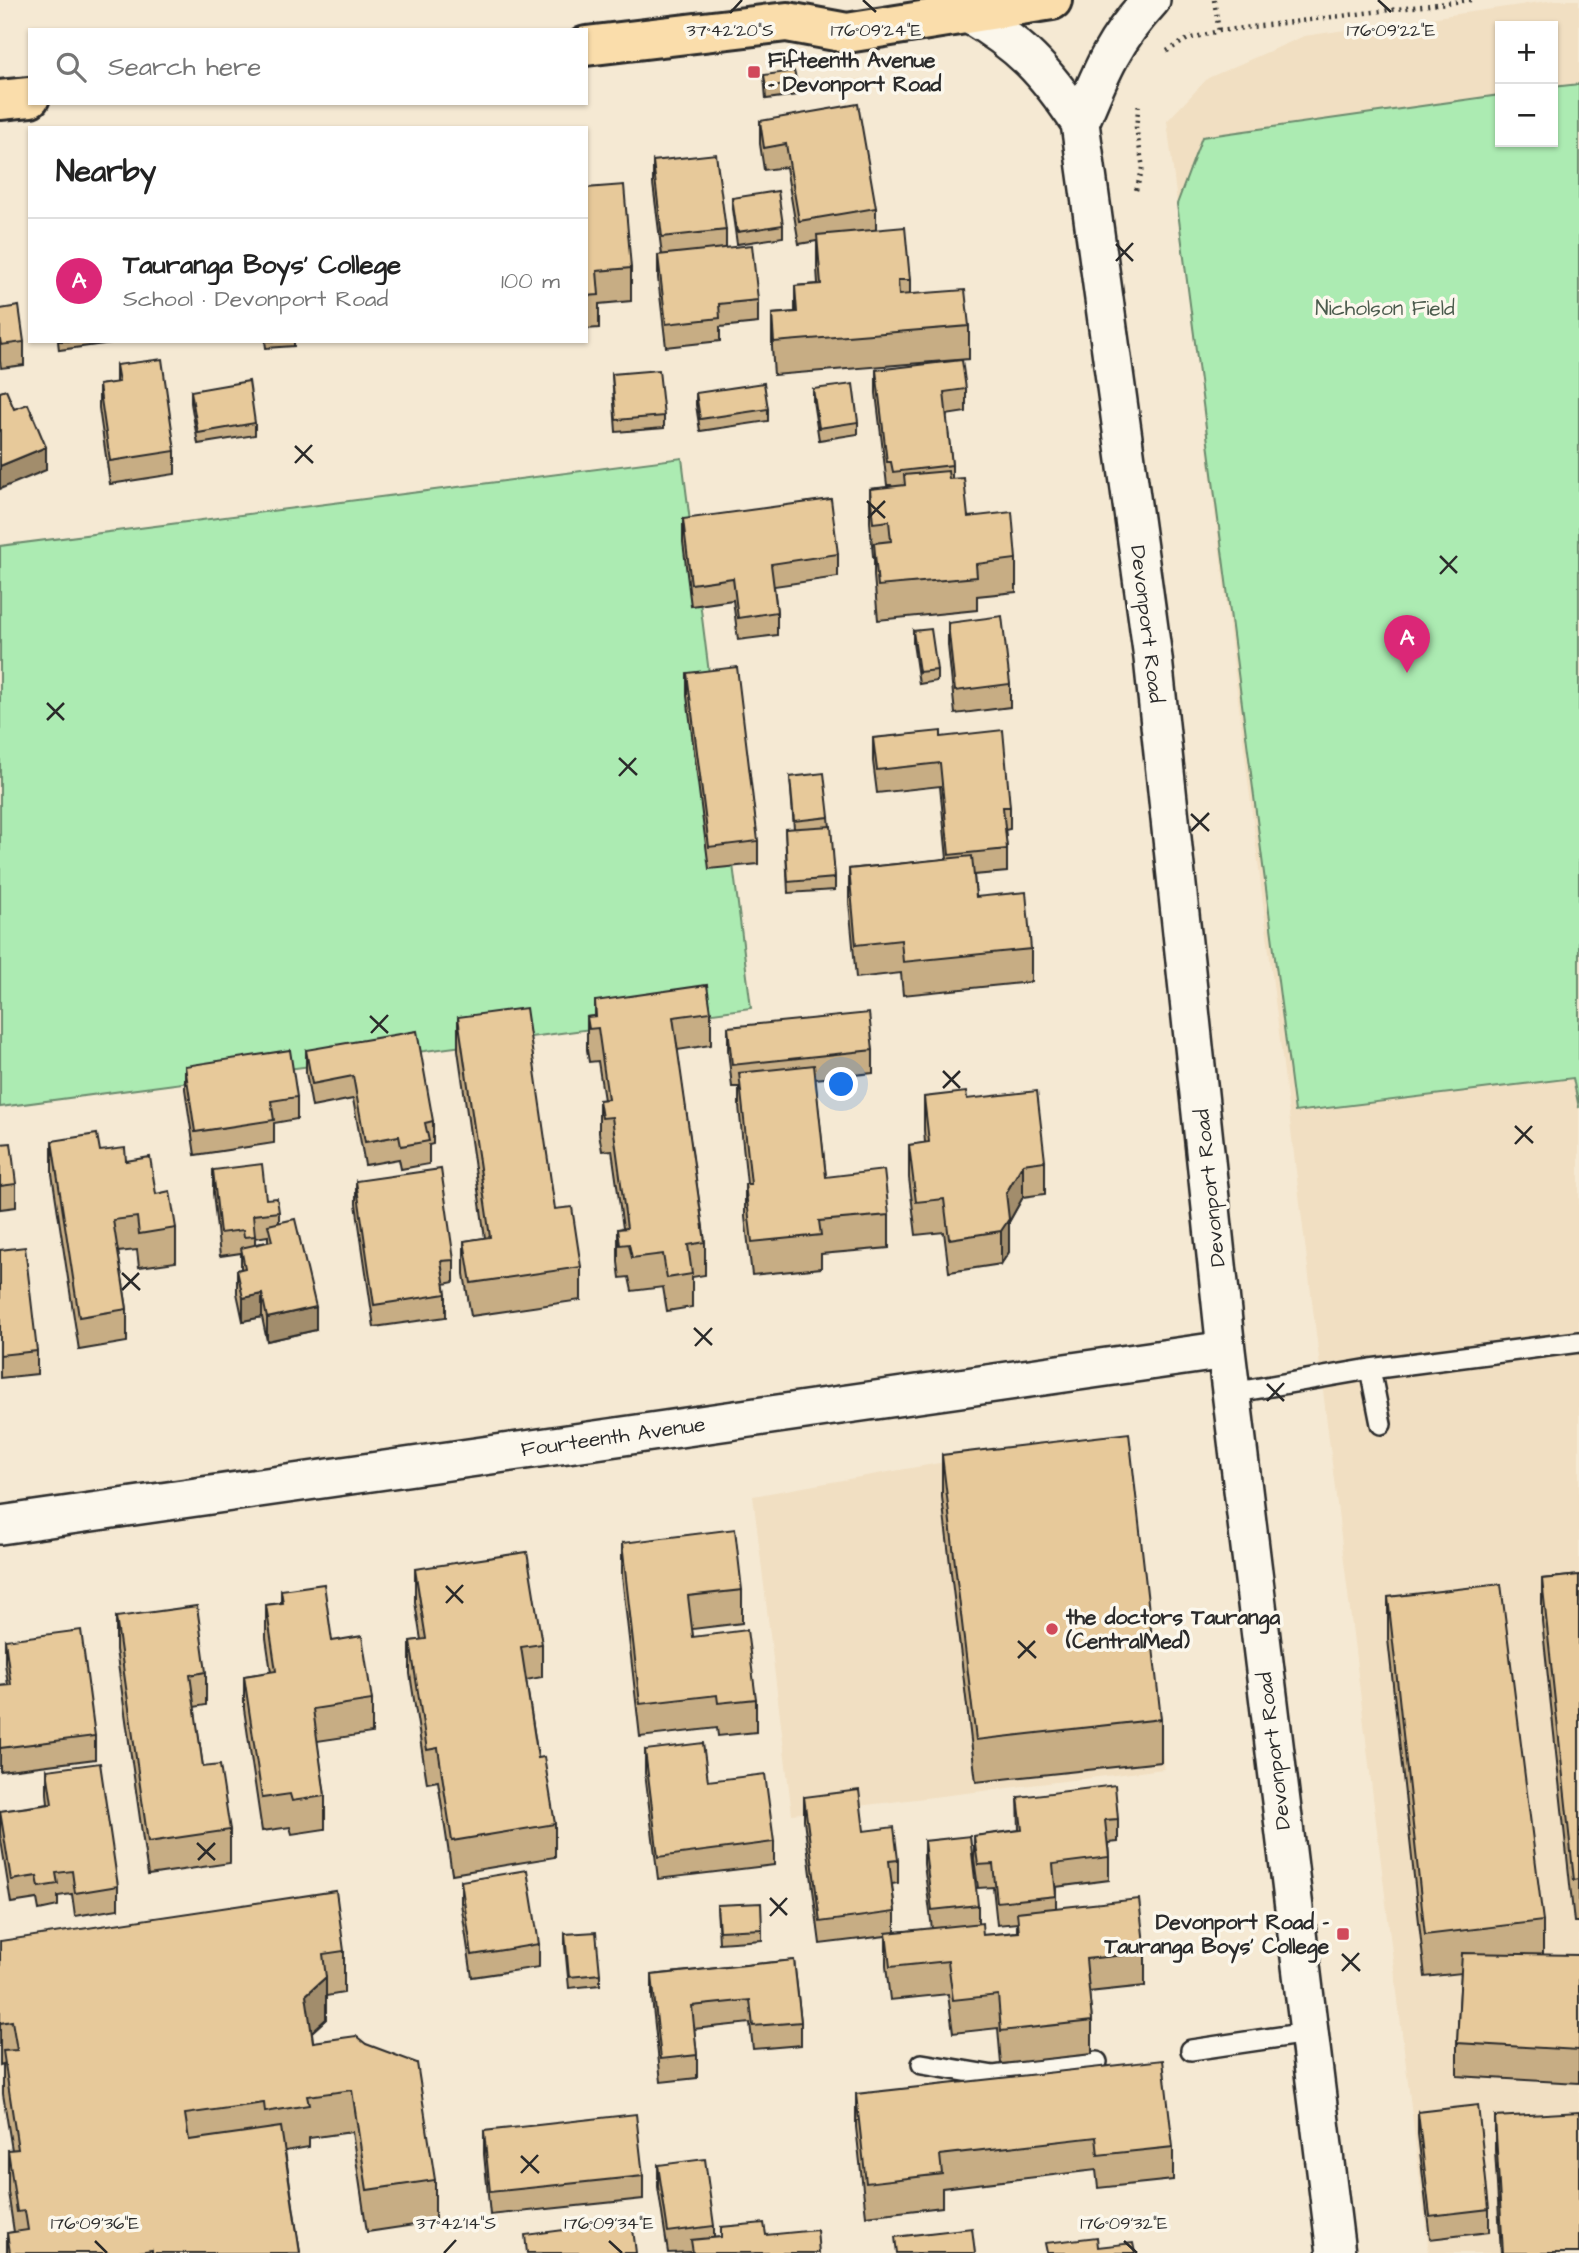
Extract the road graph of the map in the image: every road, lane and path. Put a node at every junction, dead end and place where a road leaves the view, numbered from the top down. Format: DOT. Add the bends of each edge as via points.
graph roads {
  1 [pos="818,0"];
  2 [pos="1052,0"];
  3 [pos="1151,0"];
  4 [pos="1214,0"];
  5 [pos="1471,0"];
  6 [pos="967,13"];
  7 [pos="787,22"];
  8 [pos="1219,31"];
  9 [pos="588,46"];
  10 [pos="1160,55"];
  11 [pos="1140,92"];
  12 [pos="28,97"];
  13 [pos="0,100"];
  14 [pos="1080,123"];
  15 [pos="1135,196"];
  16 [pos="1579,1342"];
  17 [pos="1226,1350"];
  18 [pos="1370,1369"];
  19 [pos="1231,1393"];
  20 [pos="1381,1424"];
  21 [pos="0,1525"];
  22 [pos="1307,2034"];
  23 [pos="1191,2050"];
  24 [pos="1097,2062"];
  25 [pos="922,2064"];
  26 [pos="1336,2253"];
  1 -- 7 [label="main road"];
  2 -- 6 [label="main road"];
  3 -- 14 [label="street" via="1108,55"];
  4 -- 8 [label="path"];
  5 -- 8 [label="path"];
  6 -- 7 [label="main road" via="847,33"];
  6 -- 14 [label="street, Devonport Road" via="1025,51"];
  7 -- 9 [label="main road"];
  8 -- 10 [label="path" via="1188,39"];
  11 -- 15 [label="path" via="1136,127 1143,168"];
  12 -- 13 [label="main road"];
  14 -- 17 [label="street, Devonport Road" via="1153,658"];
  16 -- 18 [label="lane"];
  17 -- 19 [label="street, Devonport Road"];
  17 -- 21 [label="street, Fourteenth Avenue"];
  18 -- 19 [label="lane"];
  18 -- 20 [label="lane"];
  19 -- 22 [label="street, Devonport Road"];
  22 -- 23 [label="lane"];
  22 -- 26 [label="street, Devonport Road"];
  24 -- 25 [label="lane" via="995,2076"];
}
